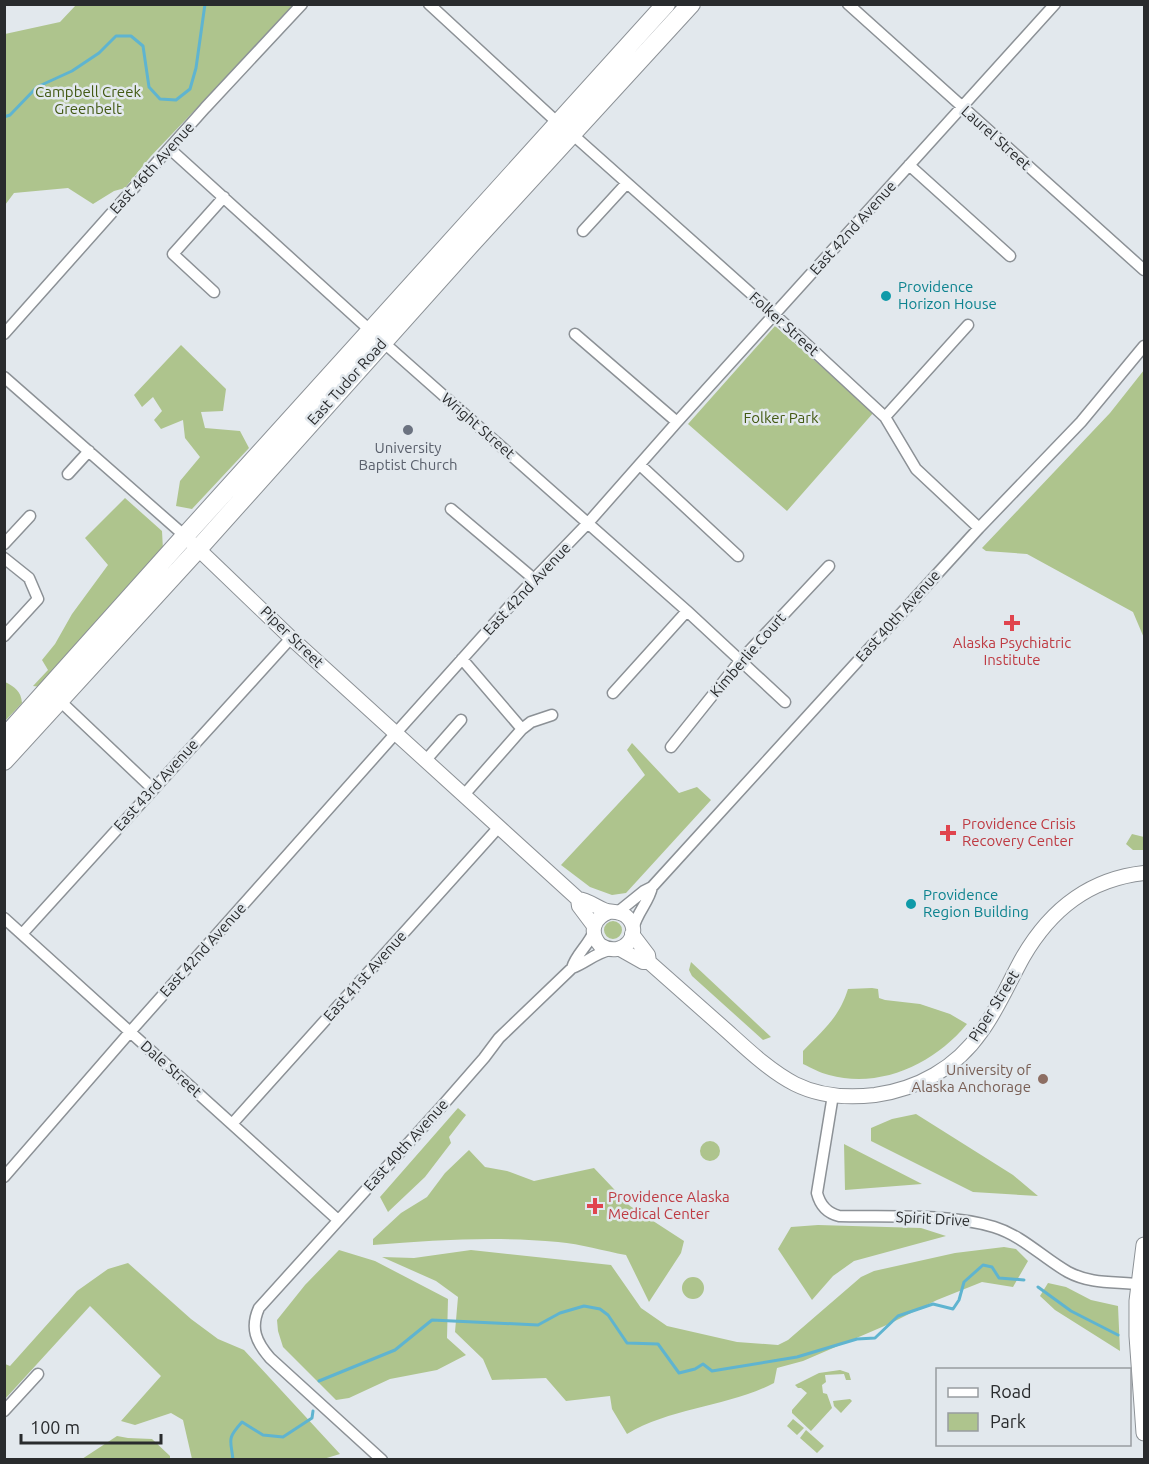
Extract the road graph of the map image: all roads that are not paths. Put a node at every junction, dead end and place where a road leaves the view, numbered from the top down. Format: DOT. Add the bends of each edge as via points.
graph roads {
  1 [pos="302,4"];
  2 [pos="429,4"];
  3 [pos="666,4"];
  4 [pos="691,4"];
  5 [pos="848,4"];
  6 [pos="1055,4"];
  7 [pos="961,107"];
  8 [pos="565,128"];
  9 [pos="170,149"];
  10 [pos="909,165"];
  11 [pos="627,183"];
  12 [pos="224,197"];
  13 [pos="583,231"];
  14 [pos="1010,256"];
  15 [pos="1144,270"];
  16 [pos="214,292"];
  17 [pos="774,315"];
  18 [pos="968,325"];
  19 [pos="4,334"];
  20 [pos="575,334"];
  21 [pos="377,336"];
  22 [pos="1144,346"];
  23 [pos="4,377"];
  24 [pos="885,417"];
  25 [pos="677,422"];
  26 [pos="89,452"];
  27 [pos="640,465"];
  28 [pos="68,474"];
  29 [pos="451,508"];
  30 [pos="30,516"];
  31 [pos="588,523"];
  32 [pos="979,528"];
  33 [pos="185,536"];
  34 [pos="4,544"];
  35 [pos="198,549"];
  36 [pos="738,556"];
  37 [pos="4,558"];
  38 [pos="829,566"];
  39 [pos="534,579"];
  40 [pos="687,611"];
  41 [pos="4,636"];
  42 [pos="291,638"];
  43 [pos="462,659"];
  44 [pos="740,661"];
  45 [pos="613,693"];
  46 [pos="59,700"];
  47 [pos="785,702"];
  48 [pos="552,715"];
  49 [pos="461,720"];
  50 [pos="522,729"];
  51 [pos="395,734"];
  52 [pos="4,738"];
  53 [pos="671,747"];
  54 [pos="4,761"];
  55 [pos="425,761"];
  56 [pos="153,789"];
  57 [pos="463,795"];
  58 [pos="498,828"];
  59 [pos="1144,873"];
  60 [pos="652,887"];
  61 [pos="578,899"];
  62 [pos="614,912"];
  63 [pos="4,918"];
  64 [pos="594,929"];
  65 [pos="632,931"];
  66 [pos="22,934"];
  67 [pos="615,949"];
  68 [pos="649,962"];
  69 [pos="572,968"];
  70 [pos="130,1032"];
  71 [pos="833,1095"];
  72 [pos="232,1124"];
  73 [pos="4,1177"];
  74 [pos="338,1220"];
  75 [pos="1144,1245"];
  76 [pos="1142,1284"];
  77 [pos="38,1374"];
  78 [pos="4,1411"];
  79 [pos="1144,1433"];
  80 [pos="382,1460"];
  1 -- 9 [label="street, East 46th Avenue"];
  2 -- 8 [label="street, Folker Street"];
  3 -- 8 [label="main road" via="588,91 588,99"];
  4 -- 8 [label="main road, East Tudor Road"];
  5 -- 7 [label="street, Laurel Street"];
  6 -- 7 [label="street, East 42nd Avenue"];
  7 -- 10 [label="street, East 42nd Avenue"];
  7 -- 15 [label="street, Laurel Street"];
  8 -- 11 [label="street, Folker Street"];
  8 -- 21 [label="main road, East Tudor Road"];
  8 -- 21 [label="main road, East Tudor Road" via="539,170"];
  9 -- 12 [label="street, Wright Street"];
  9 -- 19 [label="street, East 46th Avenue"];
  10 -- 14 [label="street"];
  10 -- 17 [label="street, East 42nd Avenue"];
  11 -- 13 [label="street"];
  11 -- 17 [label="street, Folker Street"];
  12 -- 16 [label="street" via="173,254"];
  12 -- 21 [label="street, Wright Street"];
  17 -- 24 [label="street, Folker Street"];
  17 -- 25 [label="street, East 42nd Avenue"];
  18 -- 24 [label="street"];
  20 -- 25 [label="street"];
  21 -- 31 [label="street, Wright Street"];
  21 -- 33 [label="main road, East Tudor Road"];
  21 -- 35 [label="main road, East Tudor Road"];
  22 -- 32 [label="street, East 40th Avenue" via="1081,422"];
  23 -- 26 [label="street, Piper Street"];
  24 -- 32 [label="street, Folker Street" via="916,469"];
  25 -- 27 [label="street, East 42nd Avenue"];
  26 -- 28 [label="street"];
  26 -- 33 [label="street, Piper Street"];
  27 -- 31 [label="street, East 42nd Avenue"];
  27 -- 36 [label="street"];
  29 -- 39 [label="street"];
  30 -- 34 [label="street"];
  31 -- 39 [label="street, East 42nd Avenue"];
  31 -- 40 [label="street, Wright Street"];
  32 -- 60 [label="street, East 40th Avenue"];
  33 -- 35 [label="street, Piper Street"];
  33 -- 52 [label="main road, East Tudor Road"];
  35 -- 42 [label="street, Piper Street"];
  35 -- 46 [label="main road, East Tudor Road"];
  37 -- 41 [label="street" via="29,578 38,599"];
  38 -- 44 [label="street, Kimberlie Court"];
  39 -- 43 [label="street, East 42nd Avenue"];
  40 -- 44 [label="street, Wright Street"];
  40 -- 45 [label="street"];
  42 -- 51 [label="street, Piper Street"];
  42 -- 56 [label="street, East 43rd Avenue"];
  43 -- 50 [label="street"];
  43 -- 51 [label="street, East 42nd Avenue"];
  44 -- 47 [label="street, Wright Street"];
  44 -- 53 [label="street, Kimberlie Court"];
  46 -- 54 [label="main road, East Tudor Road"];
  46 -- 56 [label="street"];
  48 -- 50 [label="street"];
  49 -- 55 [label="street"];
  50 -- 57 [label="street"];
  51 -- 55 [label="street, Piper Street"];
  51 -- 70 [label="street, East 42nd Avenue"];
  55 -- 57 [label="street, Piper Street"];
  56 -- 66 [label="street, East 43rd Avenue"];
  57 -- 58 [label="street, Piper Street"];
  58 -- 61 [label="street, Piper Street"];
  58 -- 72 [label="street, East 41st Avenue"];
  59 -- 71 [label="street, Piper Street" via="1097,885 1059,910 1034,940 980,1034 938,1073 903,1090 867,1096"];
  60 -- 62 [label="street, East 40th Avenue"];
  60 -- 65 [label="street, East 40th Avenue"];
  61 -- 62 [label="street, Piper Street"];
  61 -- 64 [label="street, Piper Street"];
  62 -- 64 [label="street" via="600,917"];
  62 -- 65 [label="street, Piper Street" via="629,920"];
  63 -- 66 [label="street, Dale Street"];
  64 -- 67 [label="street, Piper Street" via="600,945"];
  64 -- 69 [label="street, East 40th Avenue"];
  65 -- 67 [label="street" via="628,943"];
  65 -- 68 [label="street, Piper Street"];
  66 -- 70 [label="street, Dale Street"];
  67 -- 68 [label="street, Piper Street"];
  67 -- 69 [label="street, East 40th Avenue"];
  68 -- 71 [label="street, Piper Street" via="758,1059 795,1084"];
  69 -- 74 [label="street, East 40th Avenue" via="499,1038"];
  70 -- 72 [label="street, Dale Street"];
  70 -- 73 [label="street, East 42nd Avenue"];
  71 -- 76 [label="street, Spirit Drive" via="817,1192 828,1212 839,1216 973,1220 1024,1241 1068,1272 1095,1282"];
  72 -- 74 [label="street, Dale Street"];
  74 -- 80 [label="street, East 40th Avenue" via="259,1308 254,1331 270,1358"];
  75 -- 76 [label="main road"];
  76 -- 79 [label="main road" via="1137,1336"];
  77 -- 78 [label="street"];
}
